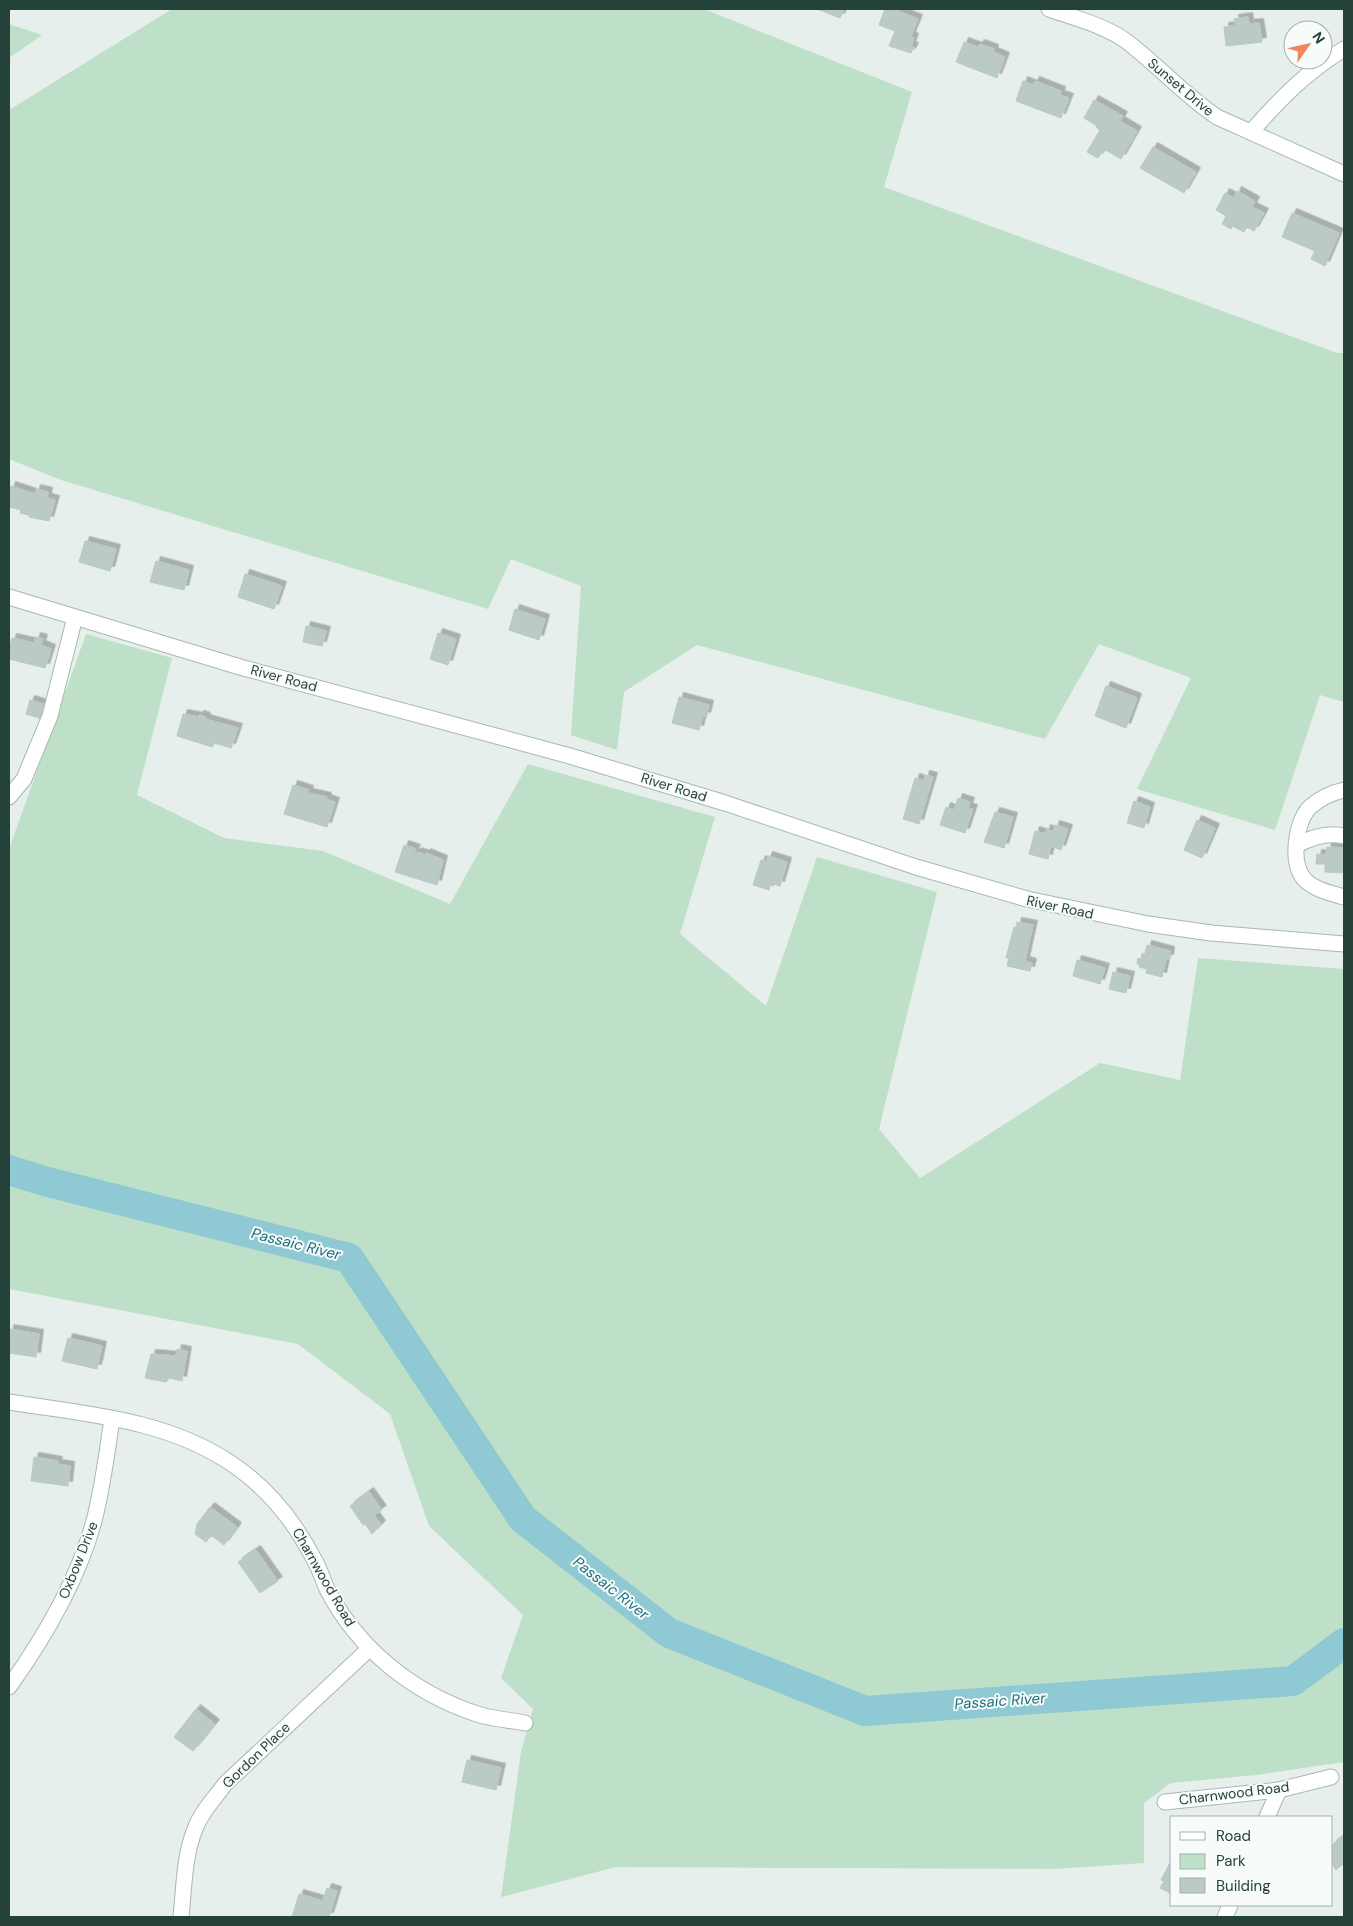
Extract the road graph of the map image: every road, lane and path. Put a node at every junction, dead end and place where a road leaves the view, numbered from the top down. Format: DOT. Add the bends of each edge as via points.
graph roads {
  1 [pos="1049,9"];
  2 [pos="1344,49"];
  3 [pos="1250,132"];
  4 [pos="1344,174"];
  5 [pos="9,597"];
  6 [pos="75,617"];
  7 [pos="1344,790"];
  8 [pos="9,797"];
  9 [pos="1344,836"];
  10 [pos="1297,845"];
  11 [pos="1344,897"];
  12 [pos="1344,944"];
  13 [pos="9,1402"];
  14 [pos="112,1419"];
  15 [pos="370,1648"];
  16 [pos="9,1687"];
  17 [pos="525,1724"];
  18 [pos="1331,1777"];
  19 [pos="1279,1790"];
  20 [pos="1165,1802"];
  21 [pos="1267,1816"];
  22 [pos="181,1917"];
  1 -- 3 [label="street, Sunset Drive" via="1126,41 1202,108"];
  2 -- 3 [label="street" via="1304,75"];
  3 -- 4 [label="street, Sunset Drive"];
  5 -- 6 [label="street, River Road"];
  6 -- 8 [label="street" via="50,716 24,779"];
  6 -- 12 [label="street, River Road" via="240,667 588,762 734,806 916,868 1026,900 1166,927"];
  7 -- 10 [label="street" via="1322,797 1309,808 1302,820"];
  9 -- 10 [label="street" via="1310,838"];
  10 -- 11 [label="street" via="1298,869 1305,879 1312,885"];
  13 -- 14 [label="street, Charnwood Road"];
  14 -- 15 [label="street, Charnwood Road" via="183,1437 223,1458 251,1479 271,1497 304,1539 340,1611"];
  14 -- 16 [label="street, Oxbow Drive" via="95,1517 85,1550 41,1641"];
  15 -- 17 [label="street, Charnwood Road" via="393,1669 437,1698 480,1715"];
  15 -- 22 [label="street, Gordon Place" via="225,1784 207,1807 195,1828 189,1849"];
  18 -- 19 [label="street, Charnwood Road"];
  19 -- 20 [label="street, Charnwood Road"];
  19 -- 21 [label="street"];
}
